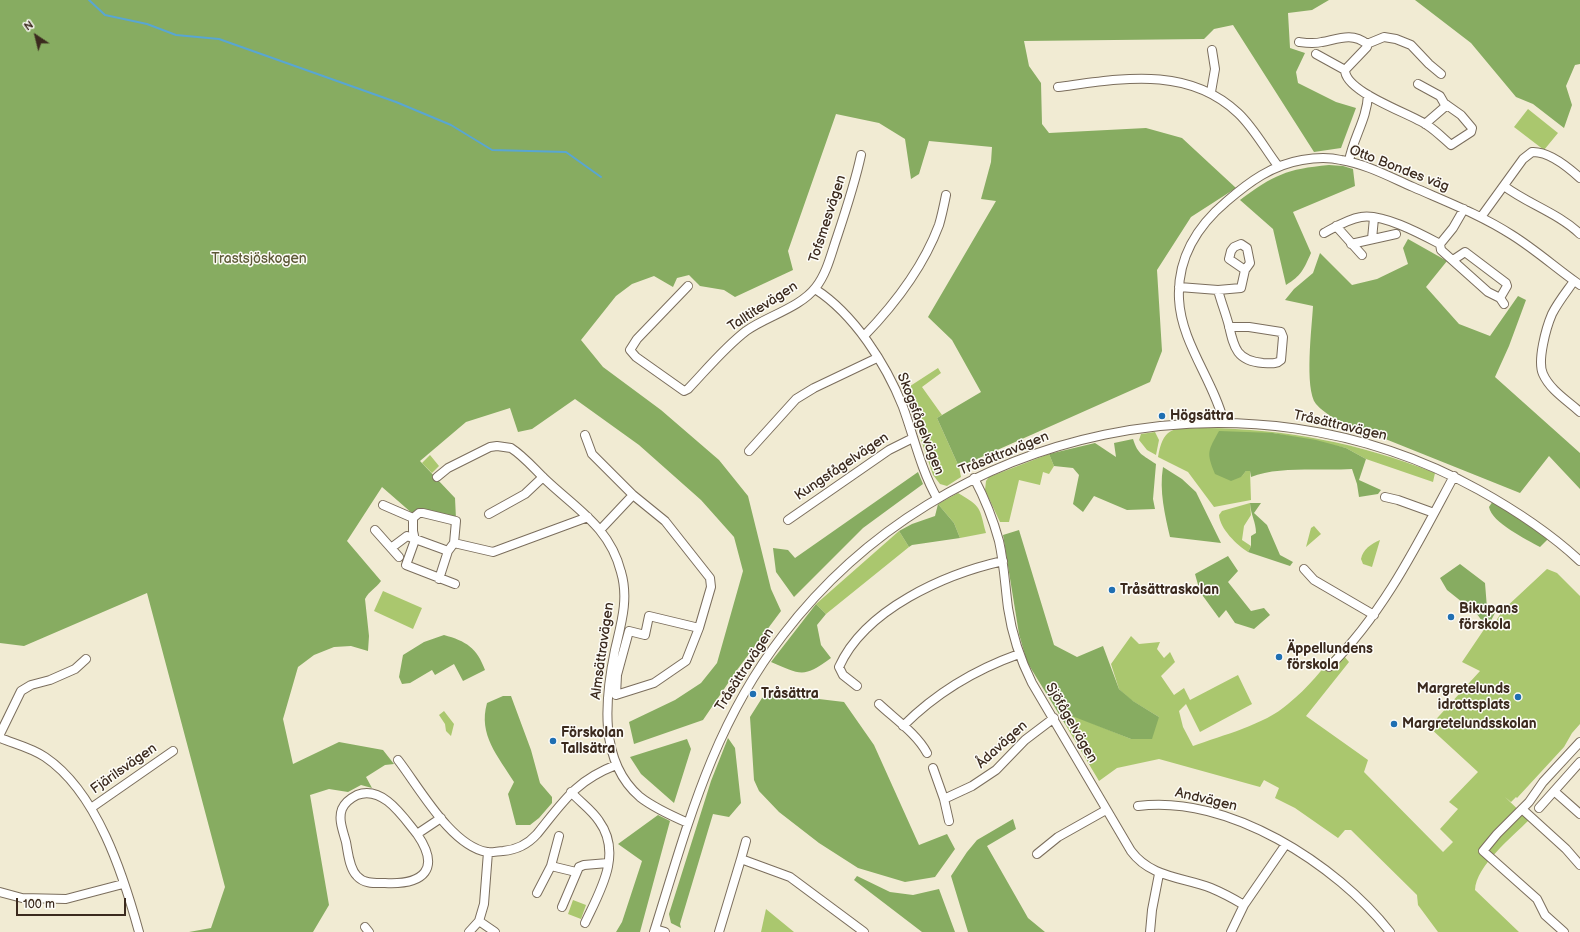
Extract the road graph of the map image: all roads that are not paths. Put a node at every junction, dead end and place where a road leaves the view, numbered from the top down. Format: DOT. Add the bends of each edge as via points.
graph roads {
  1 [pos="1299,42"];
  2 [pos="1367,44"];
  3 [pos="1212,50"];
  4 [pos="1316,54"];
  5 [pos="1345,70"];
  6 [pos="1441,74"];
  7 [pos="1418,84"];
  8 [pos="1058,87"];
  9 [pos="1211,92"];
  10 [pos="1368,95"];
  11 [pos="1447,105"];
  12 [pos="1425,124"];
  13 [pos="861,155"];
  14 [pos="1349,161"];
  15 [pos="1278,166"];
  16 [pos="1580,178"];
  17 [pos="1504,186"];
  18 [pos="946,195"];
  19 [pos="1464,209"];
  20 [pos="1481,217"];
  21 [pos="1374,218"];
  22 [pos="1336,226"];
  23 [pos="1578,229"];
  24 [pos="1324,233"];
  25 [pos="1396,234"];
  26 [pos="1372,239"];
  27 [pos="1351,244"];
  28 [pos="1440,244"];
  29 [pos="1362,255"];
  30 [pos="1452,260"];
  31 [pos="1245,270"];
  32 [pos="1577,283"];
  33 [pos="688,286"];
  34 [pos="1179,287"];
  35 [pos="815,289"];
  36 [pos="1218,290"];
  37 [pos="1229,327"];
  38 [pos="864,336"];
  39 [pos="877,358"];
  40 [pos="1580,412"];
  41 [pos="1224,423"];
  42 [pos="585,435"];
  43 [pos="913,438"];
  44 [pos="749,451"];
  45 [pos="1454,476"];
  46 [pos="437,477"];
  47 [pos="543,477"];
  48 [pos="974,478"];
  49 [pos="633,495"];
  50 [pos="1384,497"];
  51 [pos="937,498"];
  52 [pos="383,505"];
  53 [pos="1434,513"];
  54 [pos="489,514"];
  55 [pos="588,517"];
  56 [pos="413,518"];
  57 [pos="788,520"];
  58 [pos="601,529"];
  59 [pos="375,530"];
  60 [pos="415,540"];
  61 [pos="454,543"];
  62 [pos="391,548"];
  63 [pos="448,551"];
  64 [pos="398,557"];
  65 [pos="1003,561"];
  66 [pos="1580,561"];
  67 [pos="1304,569"];
  68 [pos="440,579"];
  69 [pos="455,584"];
  70 [pos="1374,615"];
  71 [pos="699,628"];
  72 [pos="1019,654"];
  73 [pos="86,659"];
  74 [pos="1329,667"];
  75 [pos="857,686"];
  76 [pos="879,704"];
  77 [pos="1054,718"];
  78 [pos="904,726"];
  79 [pos="0,734"];
  80 [pos="0,738"];
  81 [pos="1580,742"];
  82 [pos="173,751"];
  83 [pos="927,753"];
  84 [pos="398,760"];
  85 [pos="1580,762"];
  86 [pos="616,765"];
  87 [pos="933,768"];
  88 [pos="1554,791"];
  89 [pos="571,792"];
  90 [pos="944,799"];
  91 [pos="1138,806"];
  92 [pos="91,808"];
  93 [pos="1539,808"];
  94 [pos="1522,809"];
  95 [pos="1106,810"];
  96 [pos="1580,814"];
  97 [pos="442,818"];
  98 [pos="949,821"];
  99 [pos="688,823"];
  100 [pos="417,834"];
  101 [pos="559,836"];
  102 [pos="746,841"];
  103 [pos="1286,844"];
  104 [pos="488,852"];
  105 [pos="1037,854"];
  106 [pos="741,859"];
  107 [pos="608,863"];
  108 [pos="1580,865"];
  109 [pos="551,866"];
  110 [pos="576,872"];
  111 [pos="1159,874"];
  112 [pos="123,884"];
  113 [pos="0,892"];
  114 [pos="537,893"];
  115 [pos="1244,905"];
  116 [pos="562,907"];
  117 [pos="479,921"];
  118 [pos="585,923"];
  119 [pos="655,931"];
  120 [pos="139,932"];
  121 [pos="470,932"];
  122 [pos="495,932"];
  123 [pos="665,932"];
  124 [pos="719,932"];
  125 [pos="864,932"];
  126 [pos="1150,932"];
  127 [pos="1231,932"];
  128 [pos="1390,932"];
  129 [pos="1564,932"];
  1 -- 2 [label="street" via="1316,43 1346,37 1358,38"];
  2 -- 5 [label="street" via="1364,53"];
  2 -- 6 [label="street" via="1384,37 1411,44 1428,64"];
  3 -- 9 [label="street" via="1215,69"];
  4 -- 5 [label="street"];
  5 -- 10 [label="street" via="1347,80"];
  7 -- 11 [label="street" via="1440,96"];
  8 -- 9 [label="street" via="1140,78 1180,82"];
  9 -- 15 [label="street" via="1247,123"];
  10 -- 12 [label="street"];
  10 -- 14 [label="street" via="1365,116"];
  11 -- 12 [label="street"];
  11 -- 12 [label="street" via="1461,115 1472,128 1471,132 1450,145"];
  13 -- 35 [label="street, Tofsmesvägen" via="843,221 828,263"];
  14 -- 15 [label="street, Otto Bondes väg" via="1319,158"];
  14 -- 19 [label="street, Otto Bondes väg"];
  15 -- 34 [label="street, Otto Bondes väg" via="1245,186 1208,219 1185,255"];
  16 -- 17 [label="street" via="1552,158 1540,152 1532,152 1523,159"];
  17 -- 20 [label="street"];
  17 -- 23 [label="street" via="1524,200"];
  18 -- 38 [label="street" via="939,224 924,254 899,294"];
  19 -- 20 [label="street, Otto Bondes väg"];
  19 -- 28 [label="street"];
  20 -- 32 [label="street, Otto Bondes väg" via="1528,245"];
  21 -- 22 [label="street" via="1362,216"];
  21 -- 26 [label="street"];
  21 -- 28 [label="street" via="1408,229"];
  22 -- 24 [label="street"];
  22 -- 27 [label="street"];
  25 -- 26 [label="street"];
  26 -- 27 [label="street"];
  27 -- 29 [label="street"];
  28 -- 30 [label="street" via="1441,250"];
  30 -- 30 [label="street" via="1488,292 1502,300 1506,283 1465,252"];
  31 -- 36 [label="street" via="1241,288"];
  32 -- 40 [label="street" via="1552,313 1541,364 1543,375 1552,387"];
  33 -- 35 [label="street, Talltitevägen" via="637,339 630,350 684,391 747,330 794,304"];
  34 -- 36 [label="street"];
  34 -- 41 [label="street, Otto Bondes väg" via="1180,312 1220,404"];
  35 -- 38 [label="street, Skogsfågelvägen" via="832,302"];
  36 -- 37 [label="street"];
  37 -- 37 [label="street" via="1234,347 1242,356 1256,362 1276,364 1281,360 1284,337 1281,332"];
  38 -- 39 [label="street, Skogsfågelvägen"];
  39 -- 43 [label="street, Skogsfågelvägen" via="896,391"];
  39 -- 44 [label="street" via="796,399"];
  41 -- 45 [label="street, Tråsättravägen" via="1281,426 1318,432 1414,459"];
  41 -- 48 [label="street, Tråsättravägen" via="1165,425 1107,434 1037,453"];
  42 -- 49 [label="street" via="592,454"];
  43 -- 51 [label="street, Skogsfågelvägen" via="930,486"];
  43 -- 57 [label="street, Kungsfågelvägen" via="889,450"];
  45 -- 53 [label="street"];
  45 -- 66 [label="street, Tråsättravägen" via="1510,508"];
  46 -- 47 [label="street, Almsättravägen" via="448,468 497,446 511,448"];
  47 -- 54 [label="street" via="525,494"];
  47 -- 55 [label="street, Almsättravägen"];
  48 -- 51 [label="street, Tråsättravägen"];
  48 -- 65 [label="street, Sjöfågelvägen" via="999,540"];
  49 -- 58 [label="street"];
  49 -- 71 [label="street" via="665,521 710,578 711,587"];
  50 -- 53 [label="street"];
  51 -- 99 [label="street, Tråsättravägen" via="853,560 824,587 783,635 756,673 728,722"];
  52 -- 56 [label="street"];
  53 -- 70 [label="street" via="1391,591"];
  55 -- 58 [label="street, Almsättravägen"];
  55 -- 61 [label="street" via="494,552"];
  56 -- 60 [label="street" via="412,531"];
  56 -- 61 [label="street" via="418,513 423,513 456,521"];
  58 -- 86 [label="street, Almsättravägen" via="621,570 624,596 623,622 613,660 608,695 608,733"];
  59 -- 62 [label="street"];
  60 -- 62 [label="street" via="408,536"];
  60 -- 63 [label="street"];
  60 -- 68 [label="street" via="406,564"];
  61 -- 63 [label="street"];
  62 -- 64 [label="street"];
  63 -- 68 [label="street"];
  65 -- 72 [label="street, Sjöfågelvägen" via="1008,608"];
  65 -- 75 [label="street" via="953,575 906,599 873,624 848,651 839,667 843,675"];
  67 -- 70 [label="street" via="1314,580"];
  68 -- 69 [label="street"];
  70 -- 74 [label="street"];
  71 -- 71 [label="street" via="686,662 654,683 616,695 617,675 629,631 645,634 650,616"];
  72 -- 77 [label="street, Sjöfågelvägen" via="1032,683"];
  72 -- 78 [label="street" via="957,682 929,701"];
  73 -- 79 [label="street" via="75,669 31,685 21,692"];
  76 -- 78 [label="street"];
  77 -- 90 [label="street, Ådavägen" via="1025,740 996,770 972,786"];
  77 -- 95 [label="street, Sjöfågelvägen"];
  78 -- 83 [label="street"];
  80 -- 92 [label="street, Fjärilsvägen" via="45,756 66,776"];
  81 -- 94 [label="street"];
  82 -- 92 [label="street, Fjärilsvägen"];
  84 -- 97 [label="street"];
  85 -- 88 [label="street"];
  86 -- 89 [label="street" via="588,779"];
  86 -- 99 [label="street, Almsättravägen" via="629,786 642,798"];
  87 -- 90 [label="street"];
  88 -- 93 [label="street"];
  88 -- 96 [label="street"];
  89 -- 104 [label="street" via="527,843 512,850"];
  89 -- 107 [label="street" via="600,822 611,851"];
  90 -- 98 [label="street"];
  91 -- 103 [label="street, Andvägen" via="1158,803 1223,816 1273,836"];
  92 -- 112 [label="street, Fjärilsvägen"];
  94 -- 108 [label="street"];
  94 -- 129 [label="street" via="1482,851 1537,898 1545,915"];
  95 -- 105 [label="street" via="1058,837"];
  95 -- 111 [label="street, Sjöfågelvägen" via="1135,857"];
  97 -- 100 [label="street"];
  97 -- 104 [label="street" via="462,840"];
  99 -- 119 [label="street, Tråsättravägen"];
  100 -- 100 [label="street" via="393,806 372,794 354,796 347,801 342,810 341,819 352,870 362,880 399,883 422,875 428,866 429,858"];
  101 -- 109 [label="street"];
  102 -- 106 [label="street"];
  103 -- 115 [label="street"];
  103 -- 128 [label="street, Andvägen" via="1317,863 1349,889"];
  104 -- 117 [label="street" via="484,904"];
  106 -- 124 [label="street"];
  106 -- 125 [label="street" via="790,877"];
  107 -- 110 [label="street" via="584,864"];
  107 -- 118 [label="street" via="604,882"];
  109 -- 110 [label="street"];
  109 -- 114 [label="street"];
  110 -- 116 [label="street"];
  111 -- 115 [label="street, Sjöfågelvägen" via="1210,888"];
  111 -- 126 [label="street"];
  112 -- 113 [label="street" via="66,899 22,898"];
  112 -- 120 [label="street, Fjärilsvägen"];
  115 -- 127 [label="street"];
  117 -- 121 [label="street"];
  117 -- 122 [label="street"];
  119 -- 123 [label="street"];
}
